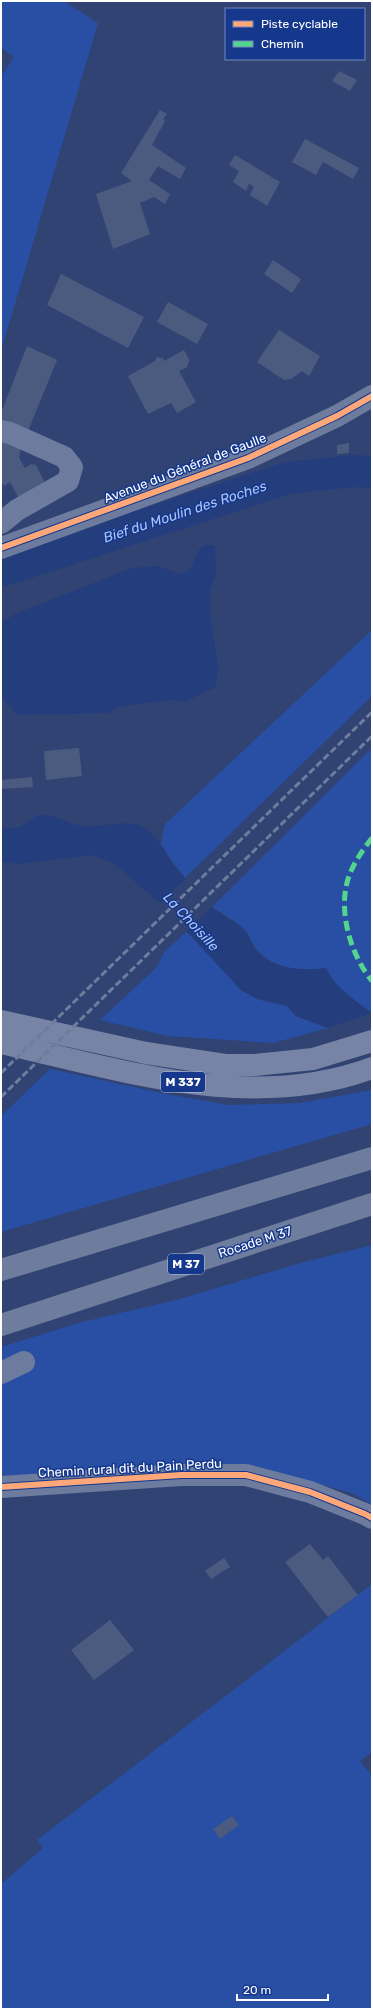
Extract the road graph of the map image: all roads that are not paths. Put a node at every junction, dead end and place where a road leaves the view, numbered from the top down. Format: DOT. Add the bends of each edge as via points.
graph roads {
  1 [pos="372,396"];
  2 [pos="1,431"];
  3 [pos="1,523"];
  4 [pos="1,548"];
  5 [pos="1,1021"];
  6 [pos="372,1041"];
  7 [pos="1,1043"];
  8 [pos="369,1069"];
  9 [pos="372,1158"];
  10 [pos="372,1204"];
  11 [pos="1,1270"];
  12 [pos="1,1325"];
  13 [pos="24,1362"];
  14 [pos="1,1373"];
  15 [pos="1,1487"];
  16 [pos="372,1518"];
  1 -- 4 [label="street, Avenue du Général de Gaulle" via="337,416 248,458"];
  2 -- 3 [label="street" via="64,457 72,467 68,481 17,510"];
  5 -- 6 [label="main road, M 337" via="146,1053 225,1065 284,1063 313,1059"];
  7 -- 8 [label="main road, M 337" via="134,1074 245,1089 294,1086 338,1079"];
  9 -- 11 [label="highway"];
  10 -- 12 [label="highway, Rocade M 37 / M 37"];
  13 -- 14 [label="street"];
  15 -- 16 [label="street, Chemin rural dit du Pain Perdu" via="180,1475 246,1474 310,1492"];
}
